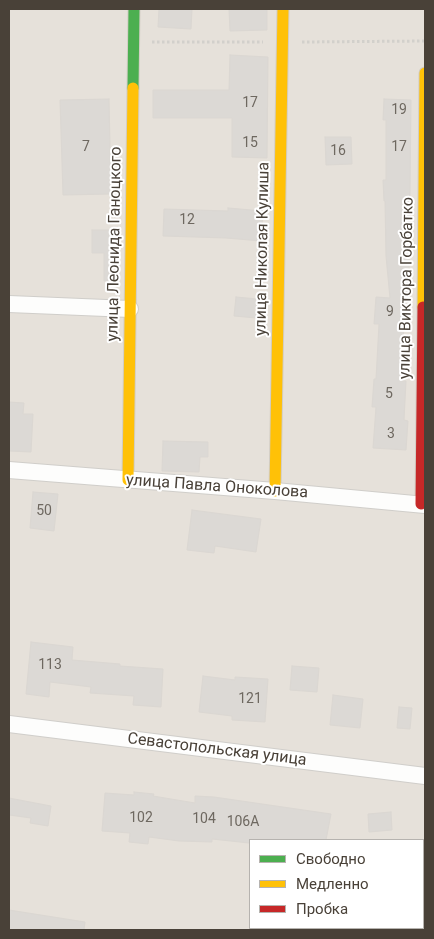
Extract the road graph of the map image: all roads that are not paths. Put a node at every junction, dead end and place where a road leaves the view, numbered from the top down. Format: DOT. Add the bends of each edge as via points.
graph roads {
  1 [pos="134,9"];
  2 [pos="284,9"];
  3 [pos="425,73"];
  4 [pos="9,304"];
  5 [pos="130,309"];
  6 [pos="9,470"];
  7 [pos="128,480"];
  8 [pos="275,491"];
  9 [pos="423,504"];
  10 [pos="9,724"];
  11 [pos="425,776"];
  1 -- 5 [label="street, улица Леонида Ганоцкого"];
  2 -- 8 [label="street, улица Николая Кулиша"];
  3 -- 9 [label="street, улица Виктора Горбатко"];
  4 -- 5 [label="street"];
  5 -- 7 [label="street, улица Леонида Ганоцкого"];
  6 -- 7 [label="street, улица Павла Оноколова"];
  7 -- 8 [label="street, улица Павла Оноколова"];
  8 -- 9 [label="street, улица Павла Оноколова"];
  10 -- 11 [label="street, Севастопольская улица"];
}
